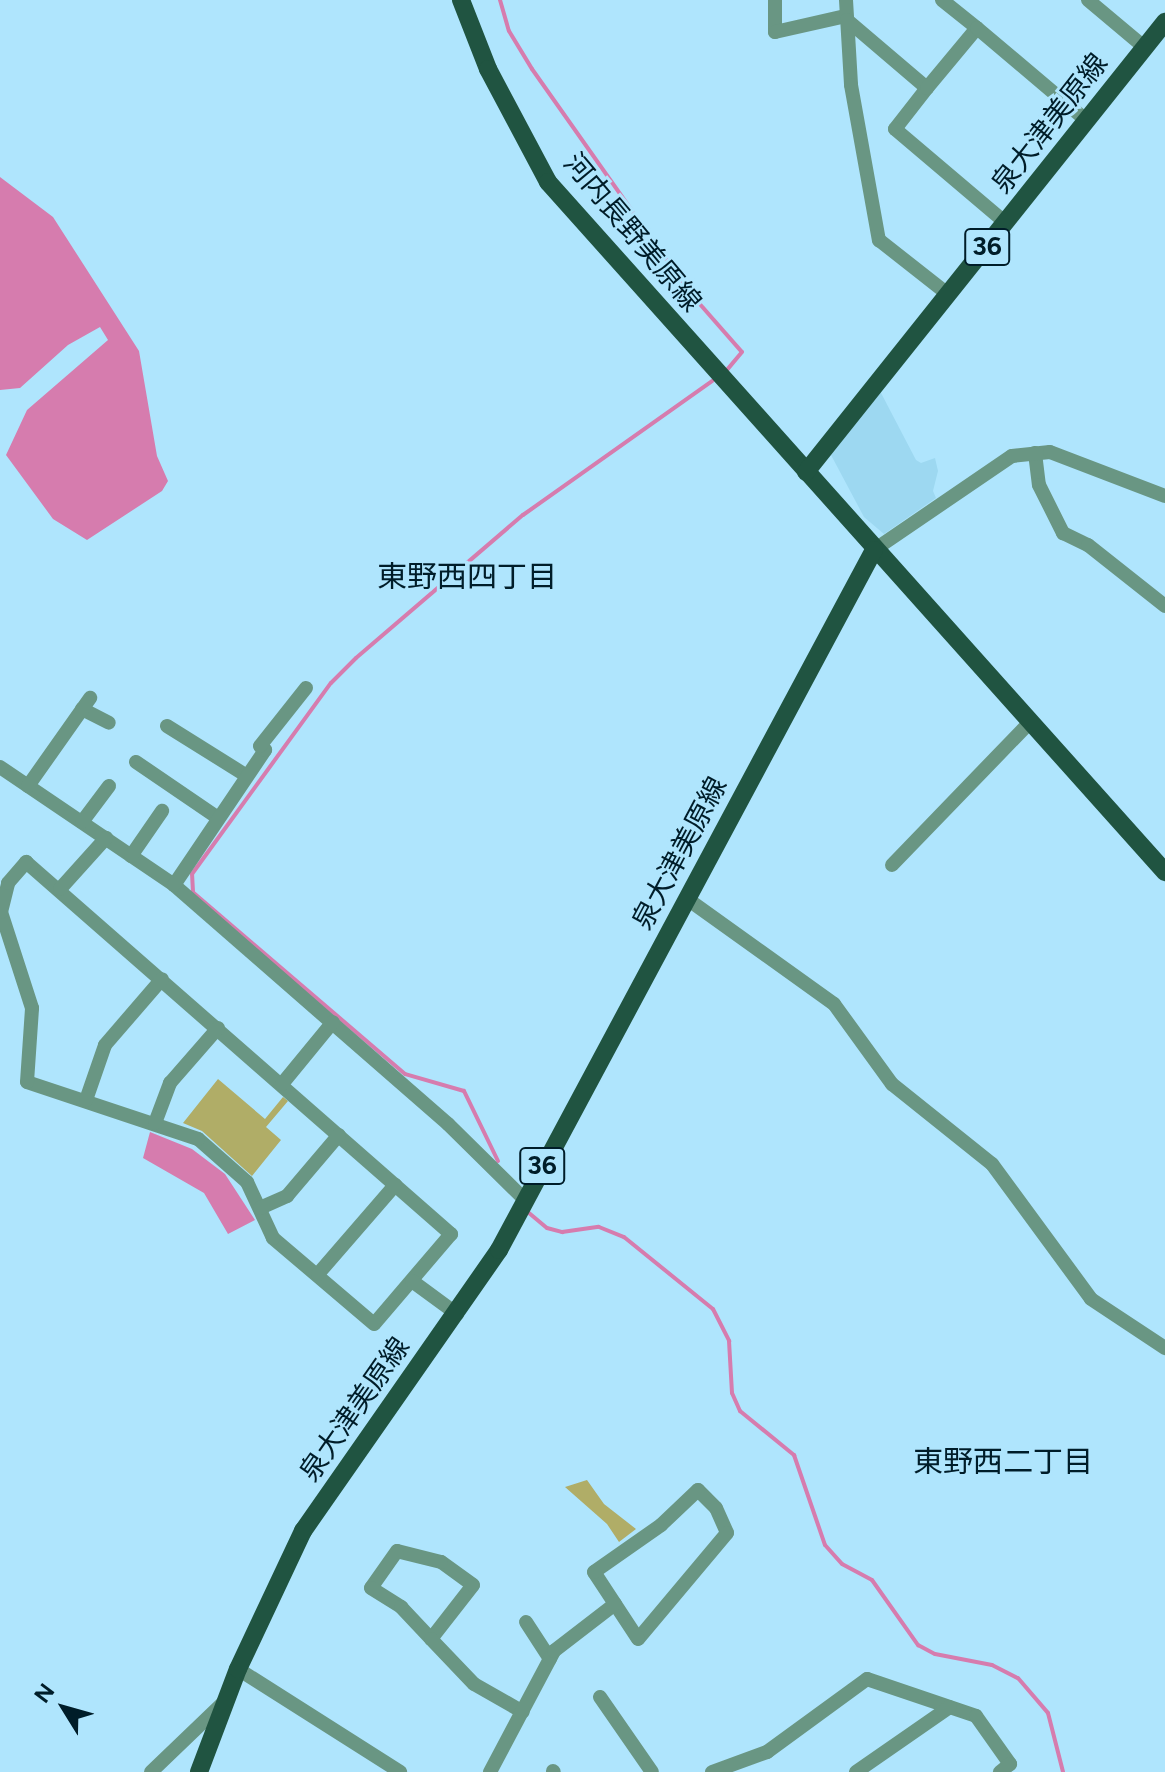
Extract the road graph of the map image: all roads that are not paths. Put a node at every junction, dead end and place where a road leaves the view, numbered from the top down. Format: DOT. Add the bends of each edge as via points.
graph roads {
  1 [pos="461,0"];
  2 [pos="775,0"];
  3 [pos="846,0"];
  4 [pos="942,0"];
  5 [pos="1088,0"];
  6 [pos="846,18"];
  7 [pos="1165,22"];
  8 [pos="977,28"];
  9 [pos="1144,47"];
  10 [pos="927,88"];
  11 [pos="1086,120"];
  12 [pos="1006,223"];
  13 [pos="949,295"];
  14 [pos="1035,453"];
  15 [pos="806,472"];
  16 [pos="1165,496"];
  17 [pos="874,550"];
  18 [pos="1165,606"];
  19 [pos="306,688"];
  20 [pos="109,723"];
  21 [pos="1029,723"];
  22 [pos="167,726"];
  23 [pos="136,762"];
  24 [pos="0,767"];
  25 [pos="247,776"];
  26 [pos="28,786"];
  27 [pos="109,786"];
  28 [pos="162,811"];
  29 [pos="218,818"];
  30 [pos="82,822"];
  31 [pos="106,838"];
  32 [pos="131,856"];
  33 [pos="892,865"];
  34 [pos="1165,872"];
  35 [pos="174,885"];
  36 [pos="60,889"];
  37 [pos="686,898"];
  38 [pos="162,979"];
  39 [pos="333,1022"];
  40 [pos="218,1028"];
  41 [pos="282,1084"];
  42 [pos="86,1100"];
  43 [pos="155,1123"];
  44 [pos="339,1135"];
  45 [pos="395,1185"];
  46 [pos="524,1199"];
  47 [pos="260,1208"];
  48 [pos="318,1274"];
  49 [pos="412,1281"];
  50 [pos="457,1314"];
  51 [pos="1165,1348"];
  52 [pos="615,1604"];
  53 [pos="526,1622"];
  54 [pos="431,1639"];
  55 [pos="550,1659"];
  56 [pos="238,1669"];
  57 [pos="600,1697"];
  58 [pos="226,1700"];
  59 [pos="950,1707"];
  60 [pos="523,1712"];
  61 [pos="151,1772"];
  62 [pos="199,1772"];
  63 [pos="400,1772"];
  64 [pos="490,1772"];
  65 [pos="652,1772"];
  66 [pos="712,1772"];
  67 [pos="856,1772"];
  68 [pos="1000,1772"];
  1 -- 15 [label="main road, 河内長野美原線" via="488,69 548,182"];
  2 -- 6 [label="street" via="775,32"];
  3 -- 6 [label="street"];
  4 -- 8 [label="street"];
  5 -- 9 [label="street"];
  6 -- 10 [label="street"];
  6 -- 13 [label="street" via="851,85 879,240"];
  7 -- 9 [label="main road, 泉大津美原線 / 36"];
  8 -- 10 [label="street"];
  8 -- 11 [label="street"];
  9 -- 11 [label="main road, 泉大津美原線 / 36"];
  10 -- 12 [label="street" via="895,129"];
  11 -- 12 [label="main road, 泉大津美原線 / 36"];
  12 -- 13 [label="main road, 泉大津美原線 / 36"];
  13 -- 15 [label="main road, 泉大津美原線 / 36"];
  14 -- 16 [label="street" via="1073,460"];
  14 -- 17 [label="street" via="990,468"];
  14 -- 18 [label="street" via="1039,485 1063,533 1088,545"];
  15 -- 17 [label="main road"];
  17 -- 21 [label="main road"];
  17 -- 37 [label="main road, 泉大津美原線 / 36"];
  19 -- 25 [label="street" via="260,746 265,750"];
  20 -- 26 [label="street" via="86,703"];
  21 -- 33 [label="street"];
  21 -- 34 [label="main road"];
  22 -- 25 [label="street"];
  23 -- 29 [label="street"];
  24 -- 26 [label="street"];
  25 -- 29 [label="street"];
  26 -- 30 [label="street"];
  27 -- 30 [label="street"];
  28 -- 32 [label="street"];
  29 -- 35 [label="street"];
  30 -- 31 [label="street"];
  31 -- 32 [label="street"];
  31 -- 36 [label="street"];
  32 -- 35 [label="street"];
  35 -- 39 [label="street"];
  36 -- 38 [label="street"];
  36 -- 42 [label="street" via="26,862 8,883 1,912 32,1008 27,1082"];
  37 -- 46 [label="main road, 泉大津美原線 / 36"];
  37 -- 51 [label="street" via="834,1004 892,1084 992,1164 1091,1299"];
  38 -- 40 [label="street"];
  38 -- 42 [label="street" via="105,1045"];
  39 -- 41 [label="street"];
  39 -- 46 [label="street"];
  40 -- 41 [label="street"];
  40 -- 43 [label="street" via="170,1083"];
  41 -- 44 [label="street"];
  42 -- 43 [label="street"];
  43 -- 47 [label="street" via="198,1139 232,1165"];
  44 -- 45 [label="street"];
  44 -- 47 [label="street" via="287,1196"];
  45 -- 48 [label="street"];
  45 -- 49 [label="street" via="451,1234"];
  46 -- 50 [label="main road, 泉大津美原線 / 36"];
  47 -- 48 [label="street" via="273,1238"];
  48 -- 49 [label="street" via="374,1324"];
  49 -- 50 [label="street"];
  50 -- 56 [label="main road, 泉大津美原線 / 36" via="303,1531"];
  52 -- 52 [label="street" via="638,1639 727,1533 716,1508 698,1490 661,1525 594,1572"];
  52 -- 55 [label="street"];
  53 -- 55 [label="street"];
  54 -- 54 [label="street" via="401,1607 371,1588 397,1551 441,1562 473,1585"];
  54 -- 60 [label="street" via="474,1684"];
  55 -- 60 [label="street"];
  56 -- 58 [label="main road, 泉大津美原線 / 36"];
  56 -- 63 [label="street"];
  57 -- 65 [label="street"];
  58 -- 61 [label="street"];
  58 -- 62 [label="main road, 泉大津美原線 / 36"];
  59 -- 66 [label="street" via="867,1679 767,1752"];
  59 -- 67 [label="street"];
  59 -- 68 [label="street" via="976,1716 1010,1764"];
  60 -- 64 [label="street"];
}
